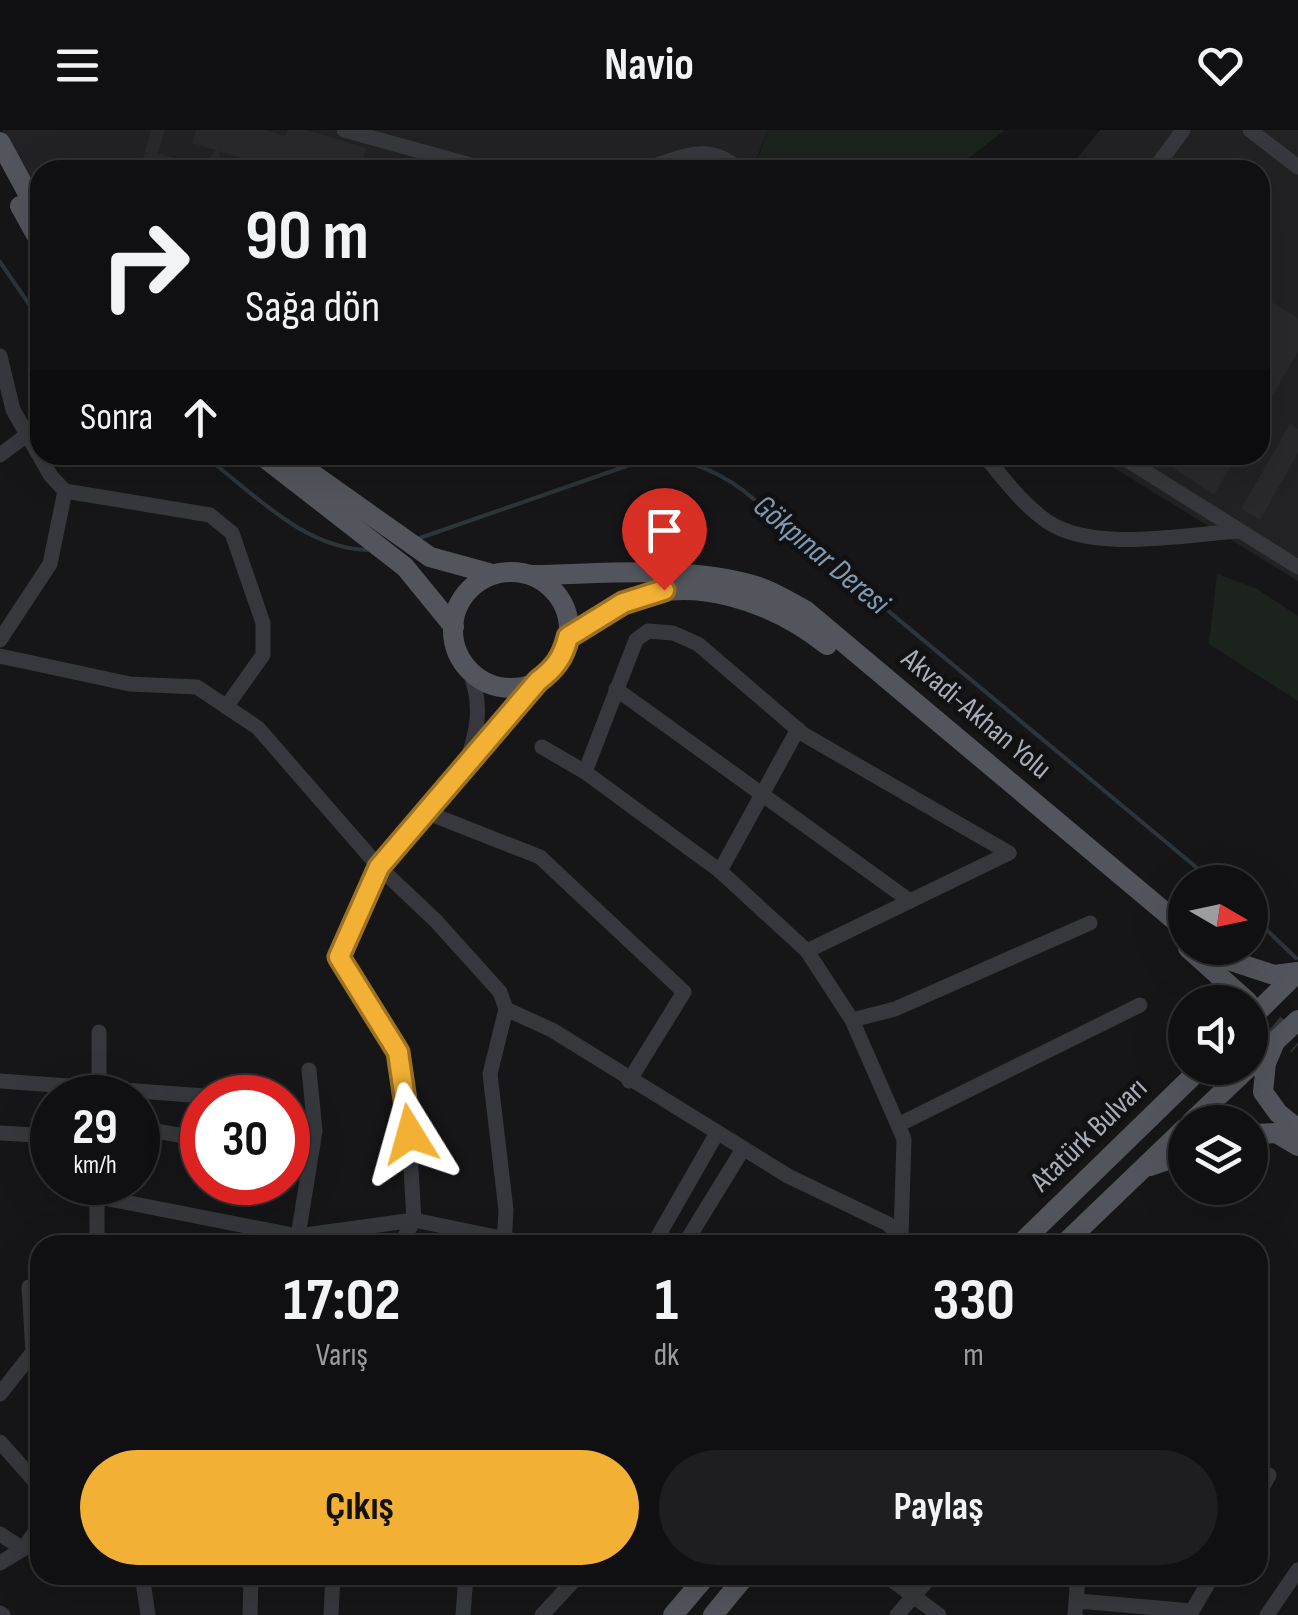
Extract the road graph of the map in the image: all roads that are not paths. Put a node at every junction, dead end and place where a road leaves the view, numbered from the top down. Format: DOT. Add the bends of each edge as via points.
graph roads {
  1 [pos="344,130"];
  2 [pos="1183,130"];
  3 [pos="1250,130"];
  4 [pos="0,142"];
  5 [pos="453,160"];
  6 [pos="682,160"];
  7 [pos="728,160"];
  8 [pos="1161,160"];
  9 [pos="1298,166"];
  10 [pos="0,169"];
  11 [pos="30,198"];
  12 [pos="30,224"];
  13 [pos="0,356"];
  14 [pos="28,434"];
  15 [pos="30,438"];
  16 [pos="0,454"];
  17 [pos="45,465"];
  18 [pos="274,465"];
  19 [pos="300,465"];
  20 [pos="993,465"];
  21 [pos="1135,465"];
  22 [pos="65,491"];
  23 [pos="1240,530"];
  24 [pos="1298,567"];
  25 [pos="492,574"];
  26 [pos="532,575"];
  27 [pos="454,627"];
  28 [pos="568,637"];
  29 [pos="0,640"];
  30 [pos="0,656"];
  31 [pos="469,670"];
  32 [pos="538,681"];
  33 [pos="616,690"];
  34 [pos="226,707"];
  35 [pos="798,730"];
  36 [pos="542,747"];
  37 [pos="464,770"];
  38 [pos="585,772"];
  39 [pos="763,794"];
  40 [pos="428,813"];
  41 [pos="379,867"];
  42 [pos="720,871"];
  43 [pos="910,900"];
  44 [pos="1168,915"];
  45 [pos="1090,923"];
  46 [pos="1168,931"];
  47 [pos="807,951"];
  48 [pos="1219,965"];
  49 [pos="1240,965"];
  50 [pos="1298,972"];
  51 [pos="1237,985"];
  52 [pos="1268,1001"];
  53 [pos="1140,1006"];
  54 [pos="506,1008"];
  55 [pos="852,1020"];
  56 [pos="1298,1020"];
  57 [pos="99,1032"];
  58 [pos="1275,1042"];
  59 [pos="1268,1049"];
  60 [pos="308,1070"];
  61 [pos="100,1075"];
  62 [pos="629,1080"];
  63 [pos="0,1081"];
  64 [pos="30,1085"];
  65 [pos="1183,1085"];
  66 [pos="1230,1085"];
  67 [pos="1209,1105"];
  68 [pos="898,1126"];
  69 [pos="1298,1129"];
  70 [pos="0,1132"];
  71 [pos="717,1133"];
  72 [pos="1268,1133"];
  73 [pos="30,1134"];
  74 [pos="1168,1144"];
  75 [pos="1298,1146"];
  76 [pos="743,1149"];
  77 [pos="1168,1160"];
  78 [pos="1143,1168"];
  79 [pos="98,1205"];
  80 [pos="160,1205"];
  81 [pos="414,1220"];
  82 [pos="258,1228"];
  83 [pos="97,1235"];
  84 [pos="256,1235"];
  85 [pos="293,1235"];
  86 [pos="298,1235"];
  87 [pos="305,1235"];
  88 [pos="406,1235"];
  89 [pos="475,1235"];
  90 [pos="504,1235"];
  91 [pos="660,1235"];
  92 [pos="690,1235"];
  93 [pos="896,1235"];
  94 [pos="901,1235"];
  95 [pos="1029,1235"];
  96 [pos="1073,1235"];
  97 [pos="30,1288"];
  98 [pos="30,1314"];
  99 [pos="30,1356"];
  100 [pos="0,1394"];
  101 [pos="0,1442"];
  102 [pos="30,1476"];
  103 [pos="0,1534"];
  104 [pos="30,1539"];
  105 [pos="23,1549"];
  106 [pos="0,1564"];
  107 [pos="1298,1570"];
  108 [pos="144,1585"];
  109 [pos="250,1585"];
  110 [pos="332,1585"];
  111 [pos="465,1585"];
  112 [pos="570,1585"];
  113 [pos="698,1585"];
  114 [pos="738,1585"];
  115 [pos="898,1585"];
  116 [pos="923,1585"];
  117 [pos="1207,1585"];
  118 [pos="913,1596"];
  119 [pos="1077,1608"];
  120 [pos="148,1615"];
  121 [pos="250,1615"];
  122 [pos="331,1615"];
  123 [pos="462,1615"];
  124 [pos="542,1615"];
  125 [pos="673,1615"];
  126 [pos="713,1615"];
  127 [pos="896,1615"];
  128 [pos="939,1615"];
  129 [pos="1268,1615"];
  1 -- 5 [label="street"];
  2 -- 8 [label="street"];
  3 -- 9 [label="street"];
  4 -- 11 [label="main road"];
  6 -- 7 [label="street" via="710,153"];
  10 -- 12 [label="main road"];
  13 -- 14 [label="street" via="14,410"];
  14 -- 15 [label="street"];
  14 -- 16 [label="street"];
  17 -- 22 [label="street"];
  18 -- 27 [label="main road" via="405,567"];
  19 -- 25 [label="main road" via="430,557"];
  20 -- 23 [label="street" via="1048,522 1072,533 1111,539"];
  21 -- 23 [label="street"];
  22 -- 29 [label="street" via="50,564"];
  22 -- 34 [label="street" via="210,515 232,533 263,624 262,654"];
  23 -- 24 [label="street"];
  25 -- 26 [label="main road"];
  25 -- 27 [label="main road" via="461,599"];
  26 -- 28 [label="main road" via="562,601"];
  26 -- 44 [label="main road, Akvadi-Akhan Yolu" via="710,577 759,586 805,610"];
  27 -- 31 [label="main road" via="458,655"];
  28 -- 32 [label="main road" via="563,655"];
  28 -- 46 [label="main road, Akvadi-Akhan Yolu" via="623,603 664,590 727,595 779,613 834,651"];
  30 -- 34 [label="street" via="130,684 197,687"];
  31 -- 32 [label="main road" via="501,687"];
  31 -- 37 [label="street" via="480,711"];
  32 -- 37 [label="street"];
  33 -- 35 [label="street" via="636,640 648,631 673,633 698,644"];
  33 -- 38 [label="street"];
  33 -- 39 [label="street"];
  34 -- 41 [label="street" via="258,728"];
  35 -- 39 [label="street"];
  35 -- 43 [label="street" via="1008,853"];
  36 -- 38 [label="street"];
  37 -- 40 [label="street"];
  38 -- 42 [label="street"];
  39 -- 42 [label="street"];
  39 -- 43 [label="street"];
  40 -- 41 [label="street"];
  40 -- 62 [label="street" via="540,858 684,992"];
  41 -- 54 [label="street" via="500,992"];
  41 -- 81 [label="street" via="339,957 398,1052"];
  42 -- 47 [label="street"];
  43 -- 47 [label="street"];
  45 -- 55 [label="street" via="895,1010"];
  47 -- 55 [label="street"];
  48 -- 51 [label="main road, Akvadi-Akhan Yolu"];
  49 -- 50 [label="main road" via="1274,975"];
  50 -- 52 [label="main road"];
  53 -- 68 [label="street"];
  54 -- 62 [label="street"];
  54 -- 90 [label="street" via="490,1074"];
  55 -- 68 [label="street"];
  56 -- 58 [label="main road, Atatürk Bulvarı"];
  57 -- 61 [label="street"];
  58 -- 59 [label="main road, Atatürk Bulvarı"];
  58 -- 69 [label="main road" via="1263,1092"];
  60 -- 86 [label="street" via="315,1131"];
  62 -- 71 [label="street"];
  63 -- 64 [label="street"];
  65 -- 95 [label="main road, Atatürk Bulvarı"];
  66 -- 67 [label="main road, Atatürk Bulvarı"];
  68 -- 94 [label="street" via="904,1139"];
  70 -- 73 [label="street"];
  71 -- 76 [label="street"];
  71 -- 91 [label="street"];
  72 -- 75 [label="main road"];
  74 -- 78 [label="main road, Atatürk Bulvarı"];
  76 -- 92 [label="street"];
  76 -- 93 [label="street" via="888,1224"];
  77 -- 78 [label="main road"];
  78 -- 96 [label="main road, Atatürk Bulvarı"];
  79 -- 83 [label="street"];
  80 -- 82 [label="street"];
  81 -- 87 [label="street"];
  81 -- 88 [label="street"];
  81 -- 89 [label="street"];
  82 -- 84 [label="street"];
  82 -- 85 [label="street"];
  97 -- 98 [label="street"];
  99 -- 100 [label="street"];
  101 -- 102 [label="street"];
  103 -- 105 [label="street"];
  104 -- 105 [label="street"];
  105 -- 106 [label="street"];
  107 -- 129 [label="street"];
  108 -- 120 [label="street"];
  109 -- 121 [label="street"];
  110 -- 122 [label="street"];
  111 -- 123 [label="street"];
  112 -- 124 [label="street"];
  113 -- 125 [label="main road"];
  114 -- 126 [label="main road"];
  115 -- 118 [label="street"];
  116 -- 118 [label="street"];
  117 -- 119 [label="street" via="1192,1611"];
  118 -- 127 [label="street"];
  118 -- 128 [label="street"];
}
